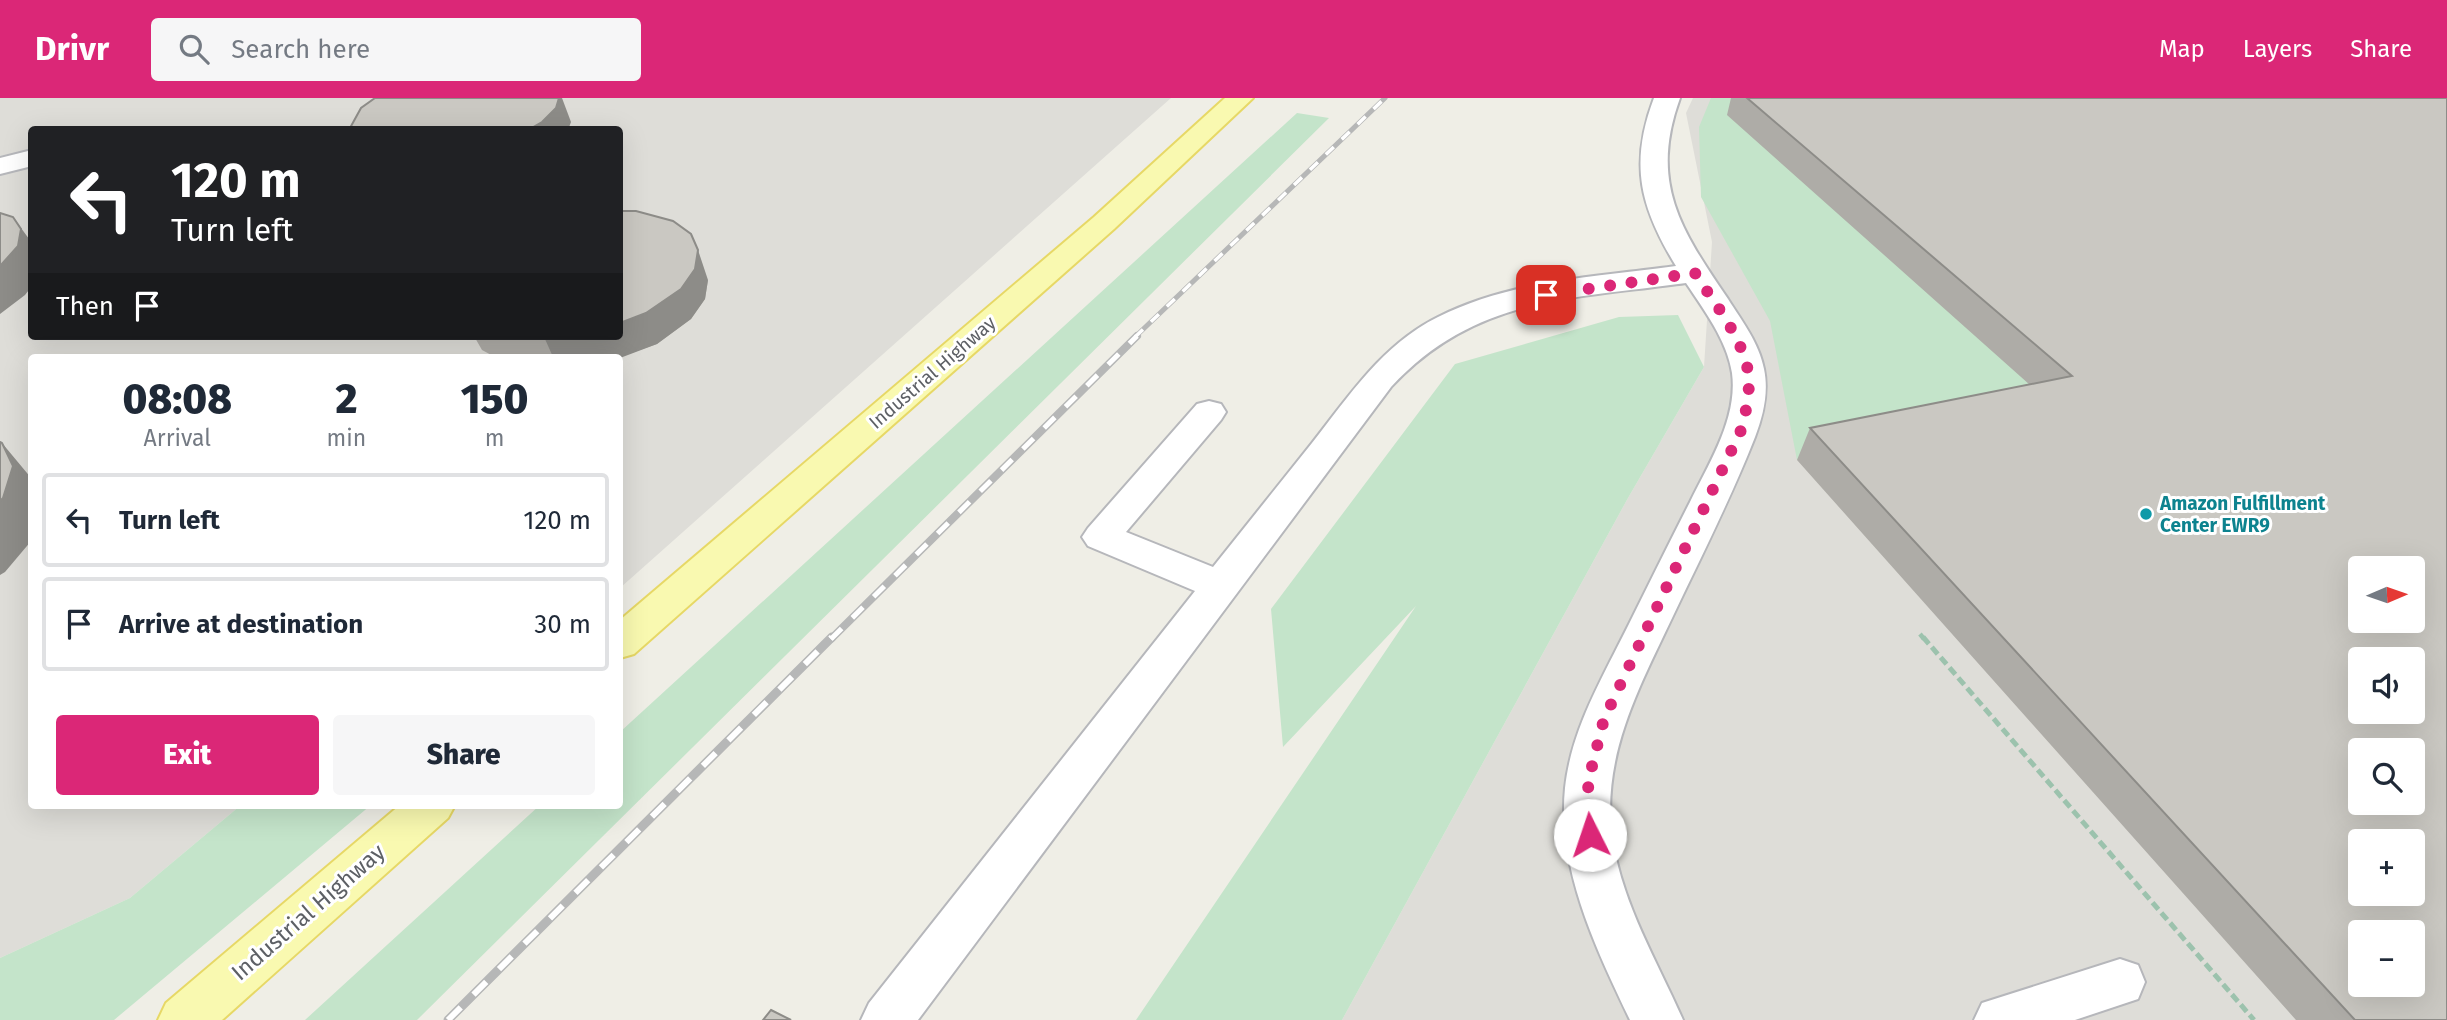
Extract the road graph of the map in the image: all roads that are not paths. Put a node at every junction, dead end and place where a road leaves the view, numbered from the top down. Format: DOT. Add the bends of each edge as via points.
graph roads {
  1 [pos="1240,98"];
  2 [pos="1667,98"];
  3 [pos="28,159"];
  4 [pos="0,166"];
  5 [pos="1695,273"];
  6 [pos="1209,412"];
  7 [pos="1221,586"];
  8 [pos="623,640"];
  9 [pos="427,809"];
  10 [pos="2120,982"];
  11 [pos="184,1020"];
  12 [pos="887,1020"];
  13 [pos="1657,1020"];
  14 [pos="2000,1020"];
  1 -- 8 [label="main road, Industrial Highway" via="1104,223"];
  2 -- 5 [label="street" via="1656,120 1651,169 1666,221"];
  3 -- 4 [label="street"];
  5 -- 7 [label="street" via="1526,299 1459,319 1428,336 1379,380"];
  5 -- 13 [label="street" via="1731,329 1748,371 1743,426 1604,719 1588,782 1587,816 1602,890 1616,933"];
  6 -- 7 [label="street" via="1101,537"];
  7 -- 12 [label="street"];
  9 -- 11 [label="main road, Industrial Highway"];
  10 -- 14 [label="street"];
}
